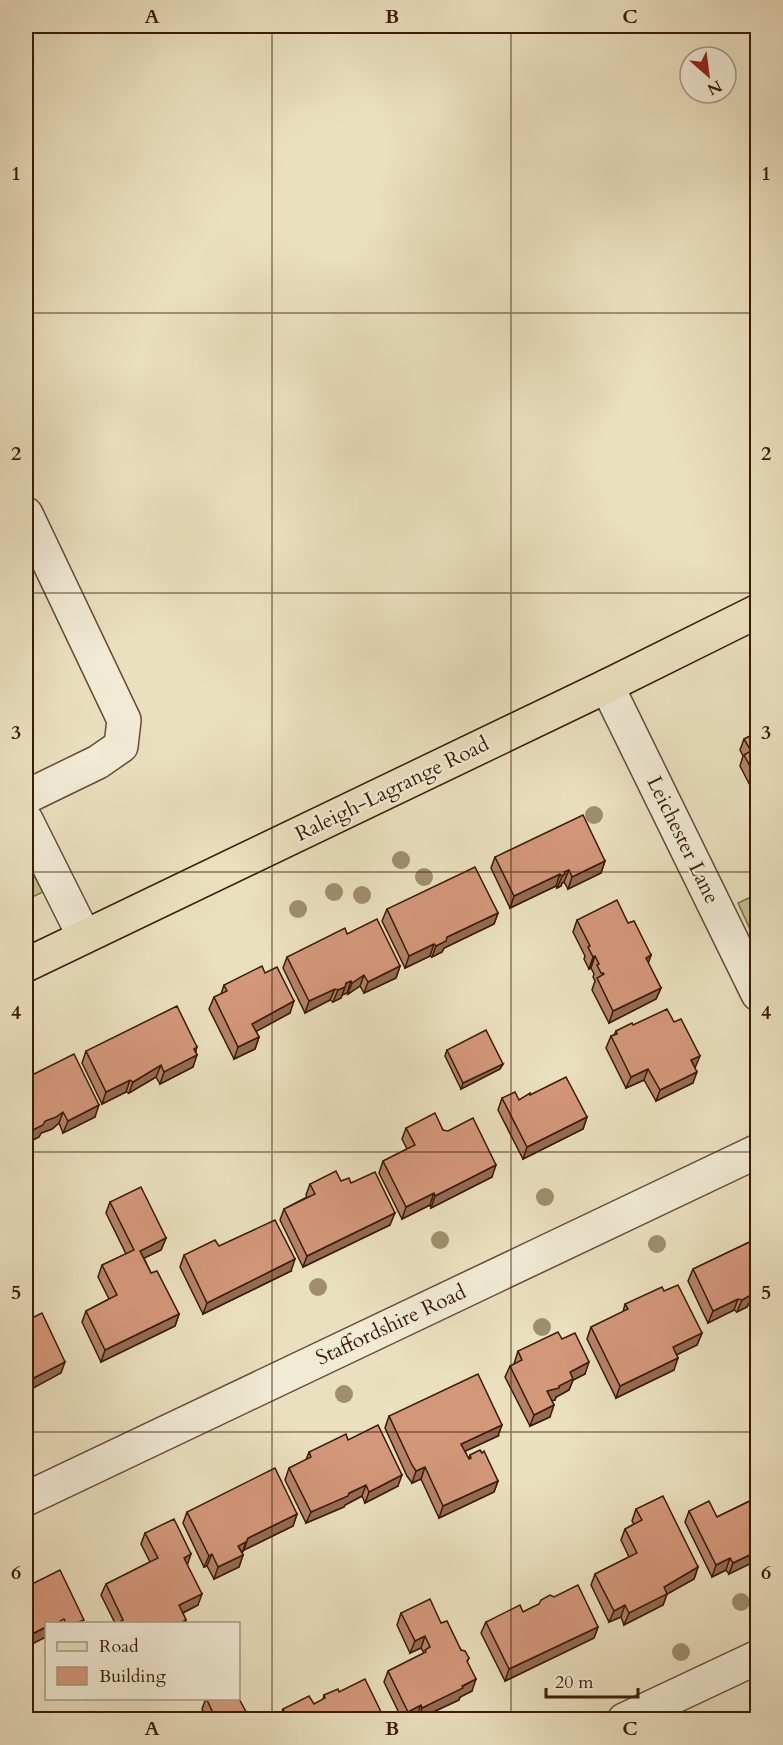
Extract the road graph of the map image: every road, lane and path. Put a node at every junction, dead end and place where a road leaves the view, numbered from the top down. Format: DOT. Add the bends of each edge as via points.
graph roads {
  1 [pos="26,514"];
  2 [pos="758,611"];
  3 [pos="608,686"];
  4 [pos="26,797"];
  5 [pos="26,820"];
  6 [pos="84,936"];
  7 [pos="26,965"];
  8 [pos="758,994"];
  9 [pos="758,1151"];
  10 [pos="26,1498"];
  11 [pos="758,1657"];
  12 [pos="624,1719"];
  1 -- 4 [label="street" via="124,720 121,746 98,762"];
  2 -- 3 [label="main road, Raleigh-Lagrange Road"];
  3 -- 6 [label="main road, Raleigh-Lagrange Road"];
  3 -- 8 [label="street, Leichester Lane"];
  5 -- 6 [label="street"];
  6 -- 7 [label="main road, Raleigh-Lagrange Road"];
  9 -- 10 [label="street, Staffordshire Road"];
  11 -- 12 [label="street"];
}
